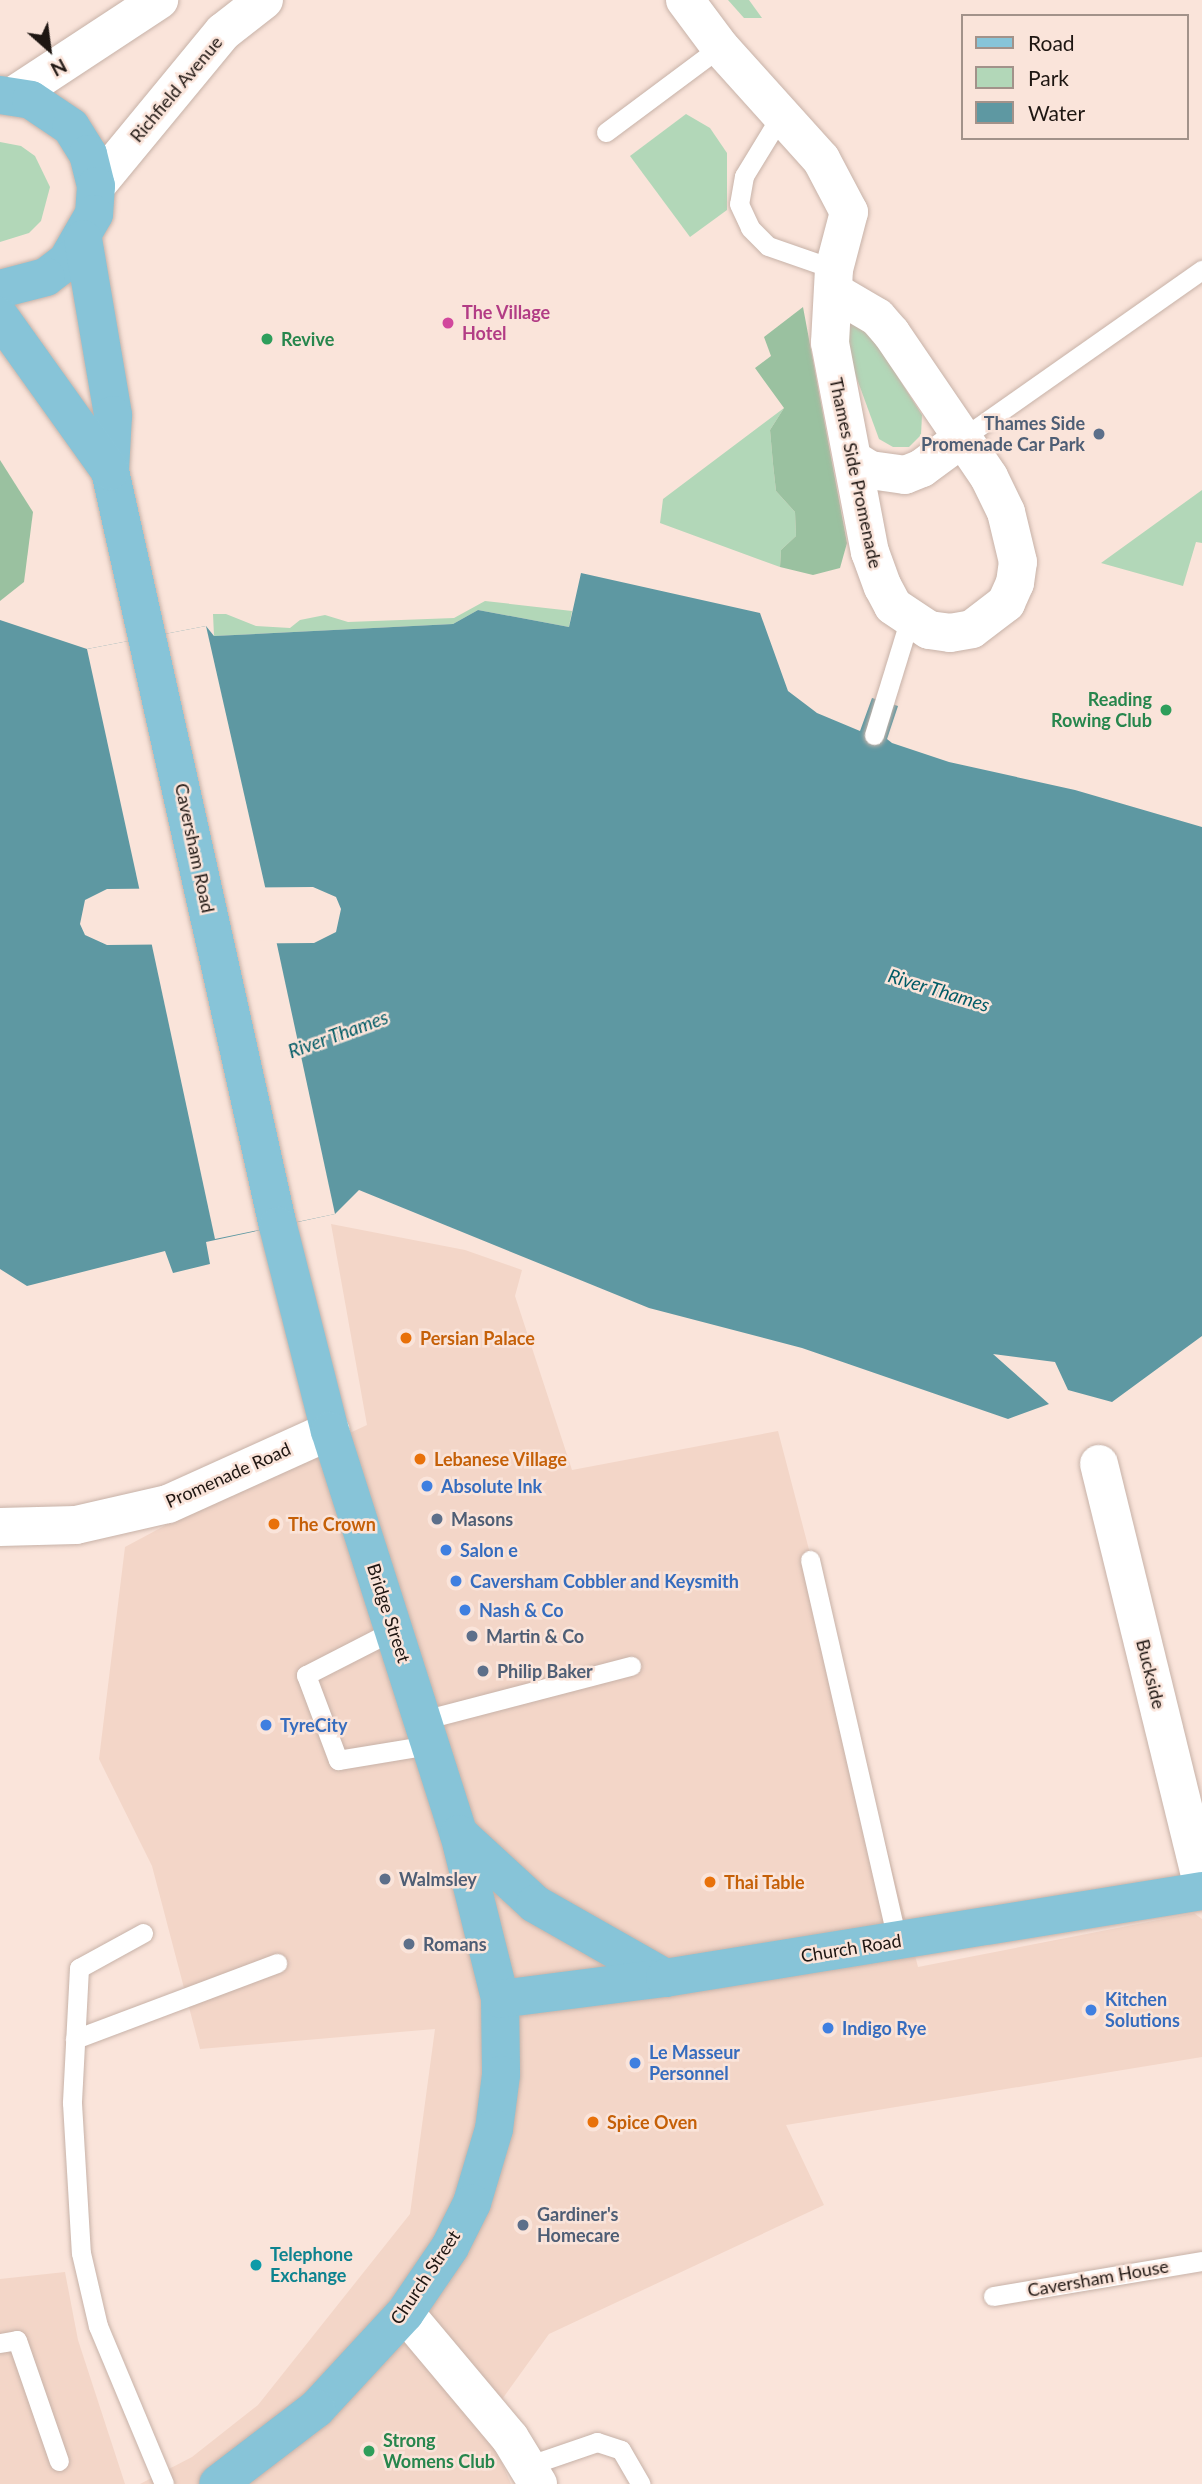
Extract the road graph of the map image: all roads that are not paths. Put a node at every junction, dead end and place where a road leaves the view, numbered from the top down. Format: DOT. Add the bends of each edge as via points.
graph roads {
  1 [pos="264,0"];
  2 [pos="685,0"];
  3 [pos="148,4"];
  4 [pos="720,47"];
  5 [pos="7,95"];
  6 [pos="780,117"];
  7 [pos="606,132"];
  8 [pos="96,186"];
  9 [pos="83,239"];
  10 [pos="1202,270"];
  11 [pos="835,281"];
  12 [pos="0,289"];
  13 [pos="0,317"];
  14 [pos="964,438"];
  15 [pos="854,460"];
  16 [pos="110,471"];
  17 [pos="909,621"];
  18 [pos="874,735"];
  19 [pos="278,1226"];
  20 [pos="330,1431"];
  21 [pos="1100,1464"];
  22 [pos="0,1527"];
  23 [pos="810,1560"];
  24 [pos="394,1630"];
  25 [pos="631,1666"];
  26 [pos="427,1733"];
  27 [pos="459,1834"];
  28 [pos="1202,1885"];
  29 [pos="1202,1891"];
  30 [pos="143,1933"];
  31 [pos="897,1940"];
  32 [pos="277,1963"];
  33 [pos="665,1978"];
  34 [pos="500,1999"];
  35 [pos="75,2039"];
  36 [pos="1202,2260"];
  37 [pos="993,2297"];
  38 [pos="405,2313"];
  39 [pos="0,2343"];
  40 [pos="59,2461"];
  41 [pos="533,2475"];
  42 [pos="228,2481"];
  43 [pos="164,2484"];
  44 [pos="640,2484"];
  1 -- 8 [label="street, Richfield Avenue" via="223,33"];
  2 -- 4 [label="street, Thames Side Promenade"];
  3 -- 5 [label="street"];
  4 -- 6 [label="street, Thames Side Promenade"];
  4 -- 7 [label="lane"];
  5 -- 8 [label="main road" via="47,108 71,127 88,154"];
  6 -- 11 [label="street, Thames Side Promenade" via="821,159 849,212"];
  6 -- 11 [label="lane" via="744,176 739,204 750,228 768,246"];
  8 -- 9 [label="main road" via="94,214"];
  9 -- 12 [label="main road" via="67,261 46,277"];
  9 -- 16 [label="main road, Caversham Road" via="113,415"];
  10 -- 14 [label="lane"];
  11 -- 14 [label="street" via="877,317"];
  11 -- 15 [label="street, Thames Side Promenade" via="832,362"];
  13 -- 16 [label="main road, Caversham Road"];
  14 -- 15 [label="street" via="905,475 870,470"];
  14 -- 17 [label="street" via="1006,512 1018,562 1015,583 1006,603 972,629 950,633"];
  15 -- 17 [label="street, Thames Side Promenade" via="870,552 893,606"];
  16 -- 19 [label="main road, Caversham Road"];
  17 -- 18 [label="lane"];
  19 -- 20 [label="main road, Bridge Street"];
  20 -- 22 [label="street, Promenade Road" via="168,1504 76,1525"];
  20 -- 24 [label="main road, Bridge Street"];
  21 -- 28 [label="street, Buckside"];
  23 -- 31 [label="lane"];
  24 -- 26 [label="main road, Bridge Street"];
  24 -- 26 [label="lane" via="306,1675 338,1760"];
  25 -- 26 [label="lane"];
  26 -- 27 [label="main road, Bridge Street"];
  27 -- 33 [label="main road" via="535,1904"];
  27 -- 34 [label="main road, Bridge Street"];
  29 -- 31 [label="main road, Church Road"];
  30 -- 35 [label="lane" via="79,1968"];
  31 -- 33 [label="main road, Church Road"];
  32 -- 35 [label="lane"];
  33 -- 34 [label="main road, Church Road"];
  34 -- 38 [label="main road, Church Street" via="502,2075 494,2129 476,2190 450,2247"];
  35 -- 43 [label="lane" via="72,2103 81,2253 98,2326"];
  36 -- 37 [label="lane, Caversham House"];
  38 -- 41 [label="street" via="510,2438"];
  38 -- 42 [label="main road, Church Street" via="316,2409"];
  39 -- 40 [label="lane" via="17,2340"];
  41 -- 44 [label="lane" via="597,2442 621,2450"];
}
